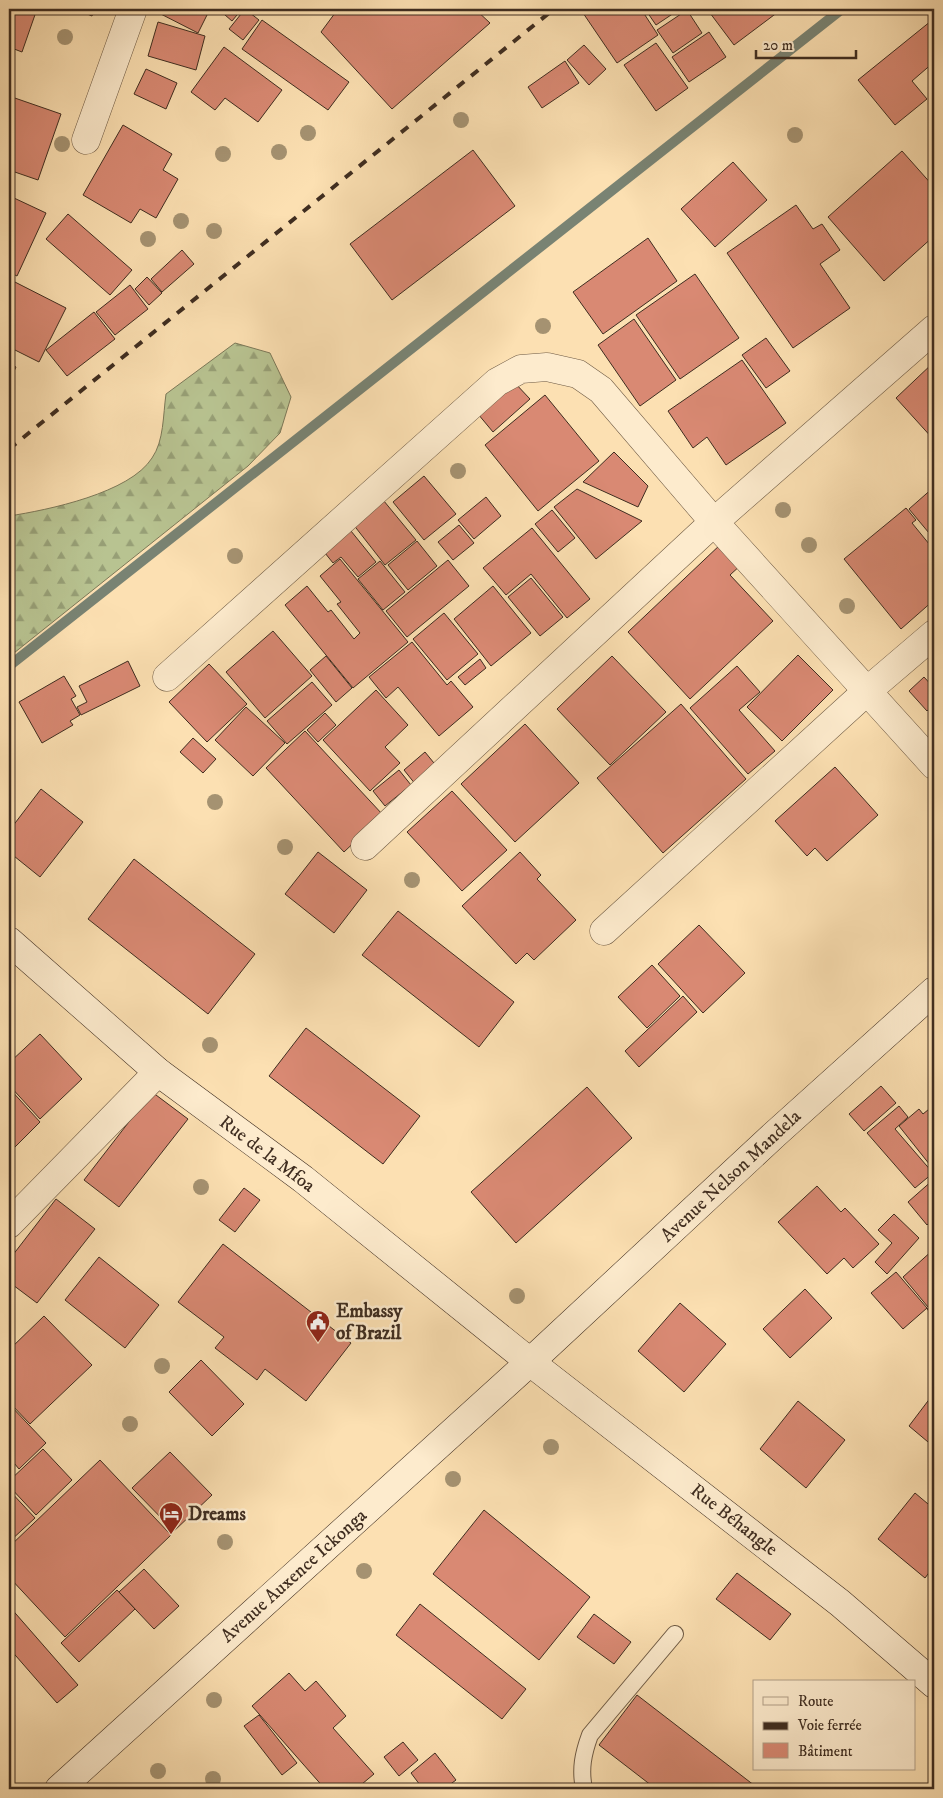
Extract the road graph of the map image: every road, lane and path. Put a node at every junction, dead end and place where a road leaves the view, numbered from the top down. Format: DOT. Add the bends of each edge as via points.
graph roads {
  1 [pos="134,9"];
  2 [pos="86,140"];
  3 [pos="934,329"];
  4 [pos="714,522"];
  5 [pos="934,634"];
  6 [pos="167,677"];
  7 [pos="866,692"];
  8 [pos="934,765"];
  9 [pos="365,846"];
  10 [pos="604,931"];
  11 [pos="9,941"];
  12 [pos="934,991"];
  13 [pos="158,1072"];
  14 [pos="9,1224"];
  15 [pos="530,1362"];
  16 [pos="675,1634"];
  17 [pos="934,1684"];
  18 [pos="59,1789"];
  19 [pos="584,1789"];
  1 -- 2 [label="street"];
  3 -- 4 [label="street"];
  4 -- 6 [label="street" via="602,390 578,374 547,367 522,369 497,382"];
  4 -- 7 [label="street"];
  4 -- 9 [label="street"];
  5 -- 7 [label="street"];
  7 -- 8 [label="street"];
  7 -- 10 [label="street"];
  11 -- 13 [label="street, Rue de la Mfoa"];
  12 -- 15 [label="street, Avenue Nelson Mandela"];
  13 -- 14 [label="street"];
  13 -- 15 [label="street, Rue de la Mfoa" via="303,1180"];
  15 -- 17 [label="street, Rue Béhangle" via="840,1603"];
  15 -- 18 [label="street, Avenue Auxence Ickonga"];
  16 -- 19 [label="lane" via="590,1735 583,1754 581,1775"];
}
